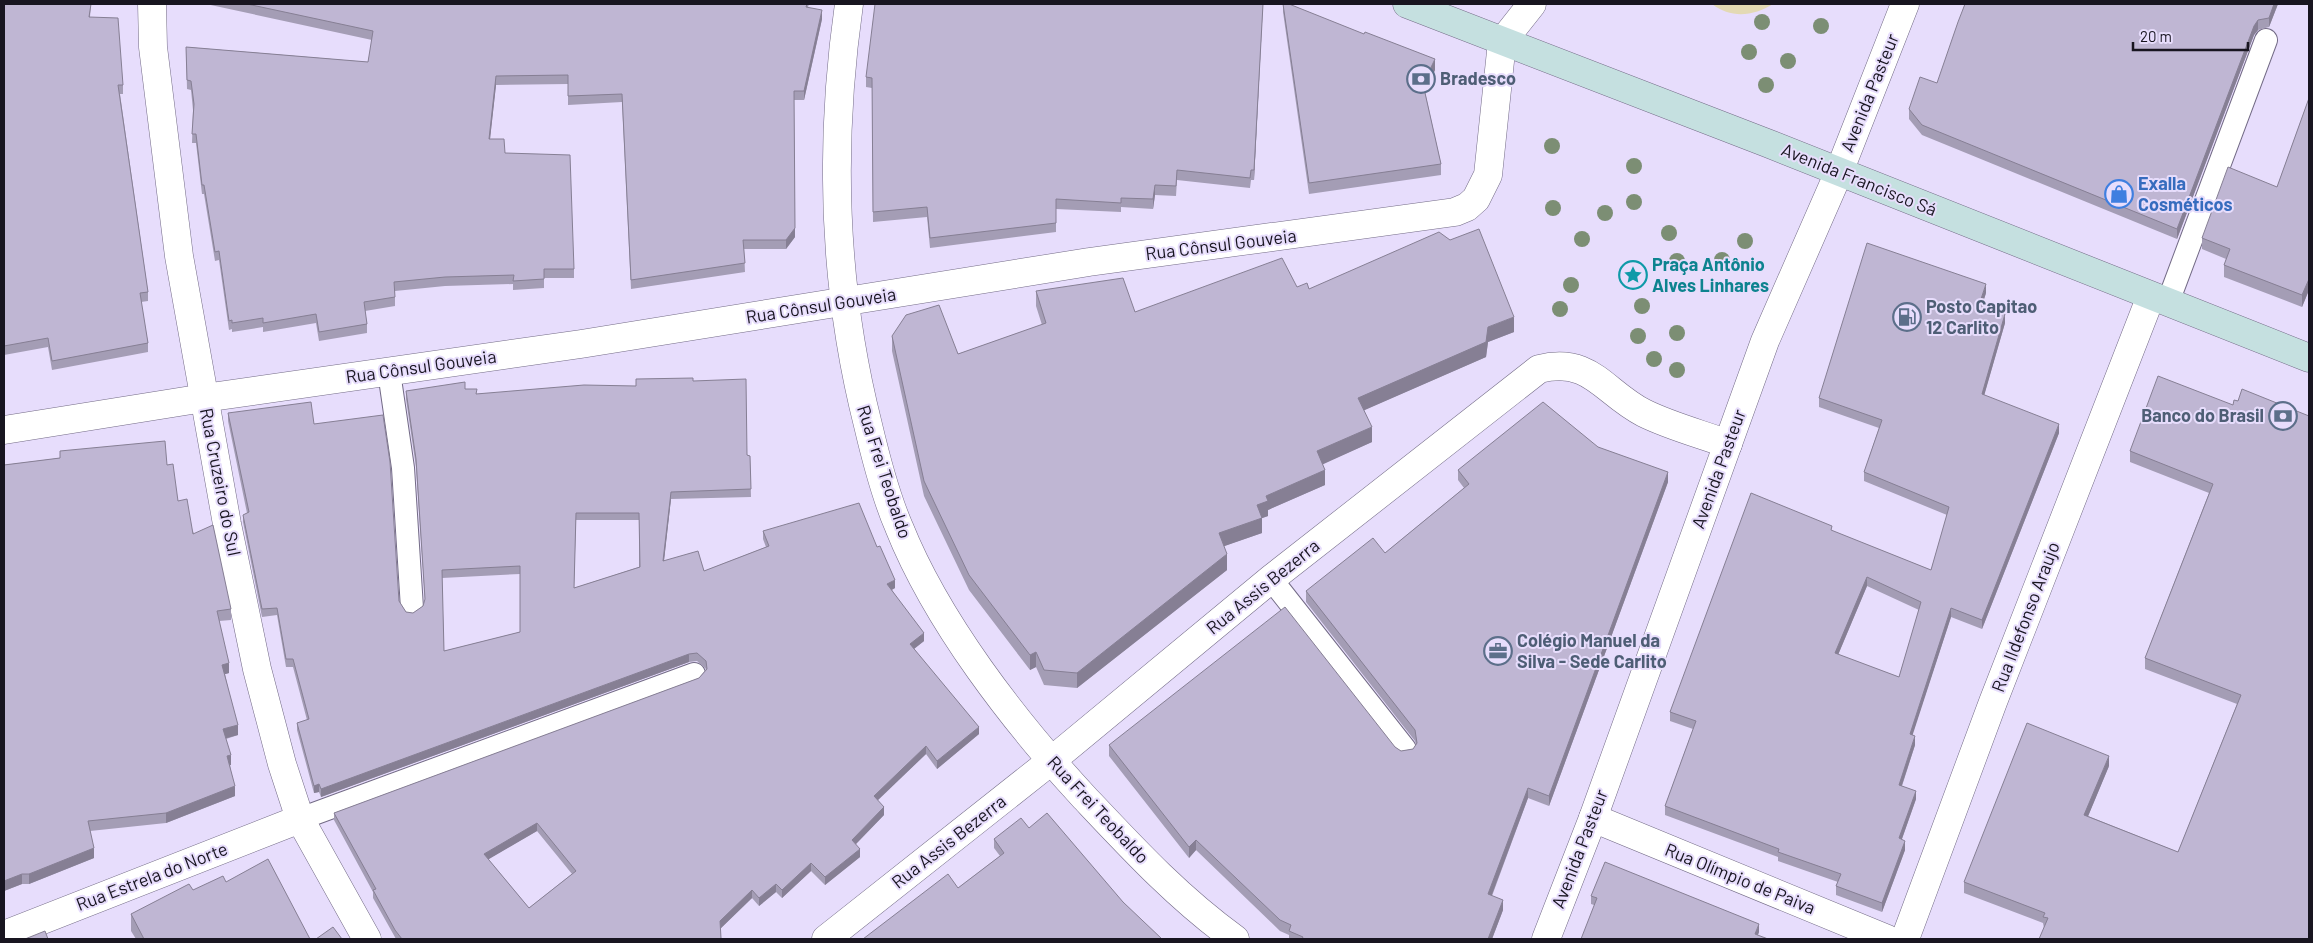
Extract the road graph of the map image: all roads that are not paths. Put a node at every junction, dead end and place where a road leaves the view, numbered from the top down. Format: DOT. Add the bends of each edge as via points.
graph roads {
  1 [pos="152,4"];
  2 [pos="849,4"];
  3 [pos="1407,4"];
  4 [pos="1532,4"];
  5 [pos="1905,4"];
  6 [pos="2266,40"];
  7 [pos="1502,42"];
  8 [pos="1839,172"];
  9 [pos="2159,299"];
  10 [pos="844,303"];
  11 [pos="2309,358"];
  12 [pos="389,372"];
  13 [pos="204,398"];
  14 [pos="4,430"];
  15 [pos="1728,444"];
  16 [pos="1271,579"];
  17 [pos="412,608"];
  18 [pos="694,674"];
  19 [pos="1405,749"];
  20 [pos="1051,761"];
  21 [pos="1593,818"];
  22 [pos="300,819"];
  23 [pos="4,935"];
  24 [pos="367,939"];
  25 [pos="826,939"];
  26 [pos="1235,939"];
  27 [pos="1546,939"];
  28 [pos="1887,939"];
  29 [pos="1905,939"];
  1 -- 13 [label="street, Rua Cruzeiro do Sul" via="152,47 178,256"];
  2 -- 10 [label="street, Rua Frei Teobaldo" via="837,144 837,224"];
  3 -- 7 [label="main road, Avenida Francisco Sá"];
  4 -- 7 [label="street"];
  5 -- 8 [label="street, Avenida Pasteur"];
  6 -- 9 [label="lane"];
  7 -- 8 [label="main road, Avenida Francisco Sá"];
  7 -- 10 [label="street, Rua Cônsul Gouveia" via="1488,175 1476,199 1455,212 1089,262"];
  8 -- 9 [label="main road, Avenida Francisco Sá"];
  8 -- 15 [label="street, Avenida Pasteur" via="1765,341"];
  9 -- 11 [label="main road, Avenida Francisco Sá"];
  9 -- 29 [label="street, Rua Ildefonso Araujo" via="1993,702"];
  10 -- 12 [label="street, Rua Cônsul Gouveia"];
  10 -- 20 [label="street, Rua Frei Teobaldo" via="857,382 898,527 925,582 979,669"];
  12 -- 13 [label="street, Rua Cônsul Gouveia"];
  12 -- 17 [label="lane" via="403,468"];
  13 -- 14 [label="street, Rua Cônsul Gouveia"];
  13 -- 22 [label="street, Rua Cruzeiro do Sul" via="257,669"];
  15 -- 16 [label="street, Rua Assis Bezerra" via="1644,413 1582,369 1558,365 1539,369"];
  15 -- 21 [label="street, Avenida Pasteur"];
  16 -- 19 [label="lane"];
  16 -- 20 [label="street, Rua Assis Bezerra"];
  18 -- 22 [label="lane"];
  20 -- 25 [label="street, Rua Assis Bezerra"];
  20 -- 26 [label="street, Rua Frei Teobaldo" via="1182,899"];
  21 -- 27 [label="street, Avenida Pasteur"];
  21 -- 28 [label="street, Rua Olímpio de Paiva"];
  22 -- 23 [label="street, Rua Estrela do Norte"];
  22 -- 24 [label="street, Rua Cruzeiro do Sul"];
}
